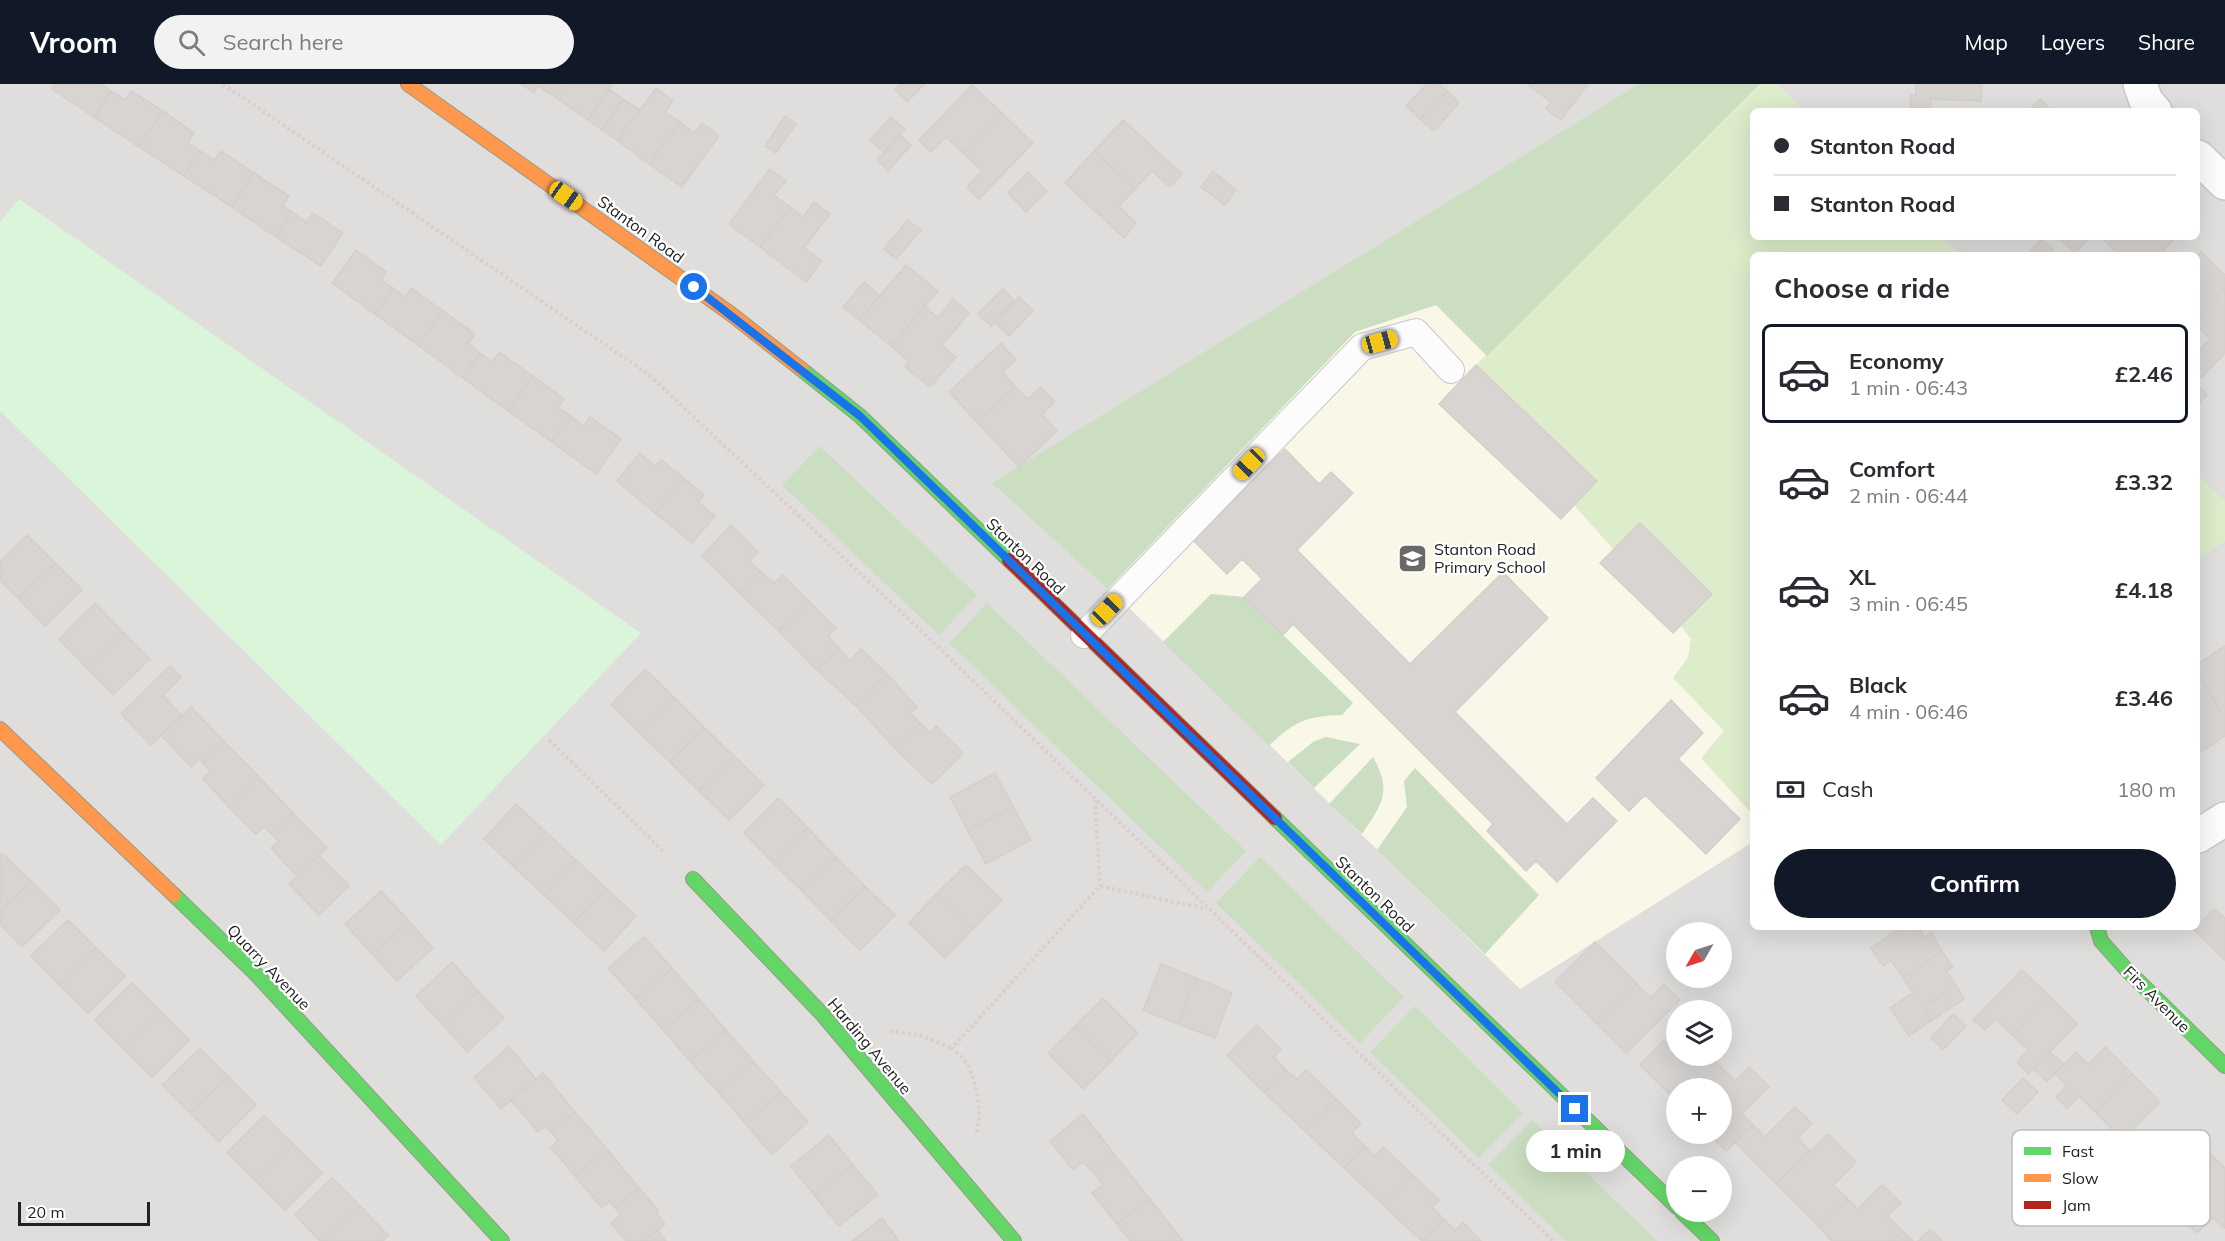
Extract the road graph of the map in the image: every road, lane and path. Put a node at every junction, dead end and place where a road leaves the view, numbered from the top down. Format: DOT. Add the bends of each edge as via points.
graph roads {
  1 [pos="224,84"];
  2 [pos="408,84"];
  3 [pos="2140,84"];
  4 [pos="2152,108"];
  5 [pos="2200,159"];
  6 [pos="2225,183"];
  7 [pos="1451,370"];
  8 [pos="1083,635"];
  9 [pos="0,729"];
  10 [pos="549,740"];
  11 [pos="1095,800"];
  12 [pos="2225,819"];
  13 [pos="2200,835"];
  14 [pos="693,879"];
  15 [pos="1100,886"];
  16 [pos="1208,909"];
  17 [pos="2098,930"];
  18 [pos="952,1048"];
  19 [pos="851,1049"];
  20 [pos="2225,1066"];
  21 [pos="952,1168"];
  22 [pos="1666,1196"];
  23 [pos="1692,1222"];
  24 [pos="502,1241"];
  25 [pos="1014,1241"];
  26 [pos="1553,1241"];
  27 [pos="1712,1241"];
  1 -- 11 [label="path" via="648,374"];
  2 -- 8 [label="street, Stanton Road" via="731,314 860,416"];
  3 -- 4 [label="street"];
  5 -- 6 [label="street"];
  7 -- 8 [label="lane" via="1416,332 1362,347"];
  8 -- 22 [label="street, Stanton Road"];
  9 -- 24 [label="street, Quarry Avenue" via="256,974"];
  10 -- 14 [label="path"];
  11 -- 15 [label="path"];
  11 -- 16 [label="path"];
  12 -- 13 [label="street"];
  14 -- 19 [label="street, Harding Avenue"];
  15 -- 16 [label="path"];
  15 -- 18 [label="path"];
  16 -- 26 [label="path"];
  17 -- 20 [label="street, Firs Avenue" via="2101,941 2125,968"];
  18 -- 19 [label="path" via="919,1035 891,1031 874,1034"];
  18 -- 21 [label="path" via="968,1064 979,1124 971,1144"];
  19 -- 21 [label="street, Harding Avenue"];
  21 -- 25 [label="street, Harding Avenue"];
  23 -- 27 [label="street"];
}
